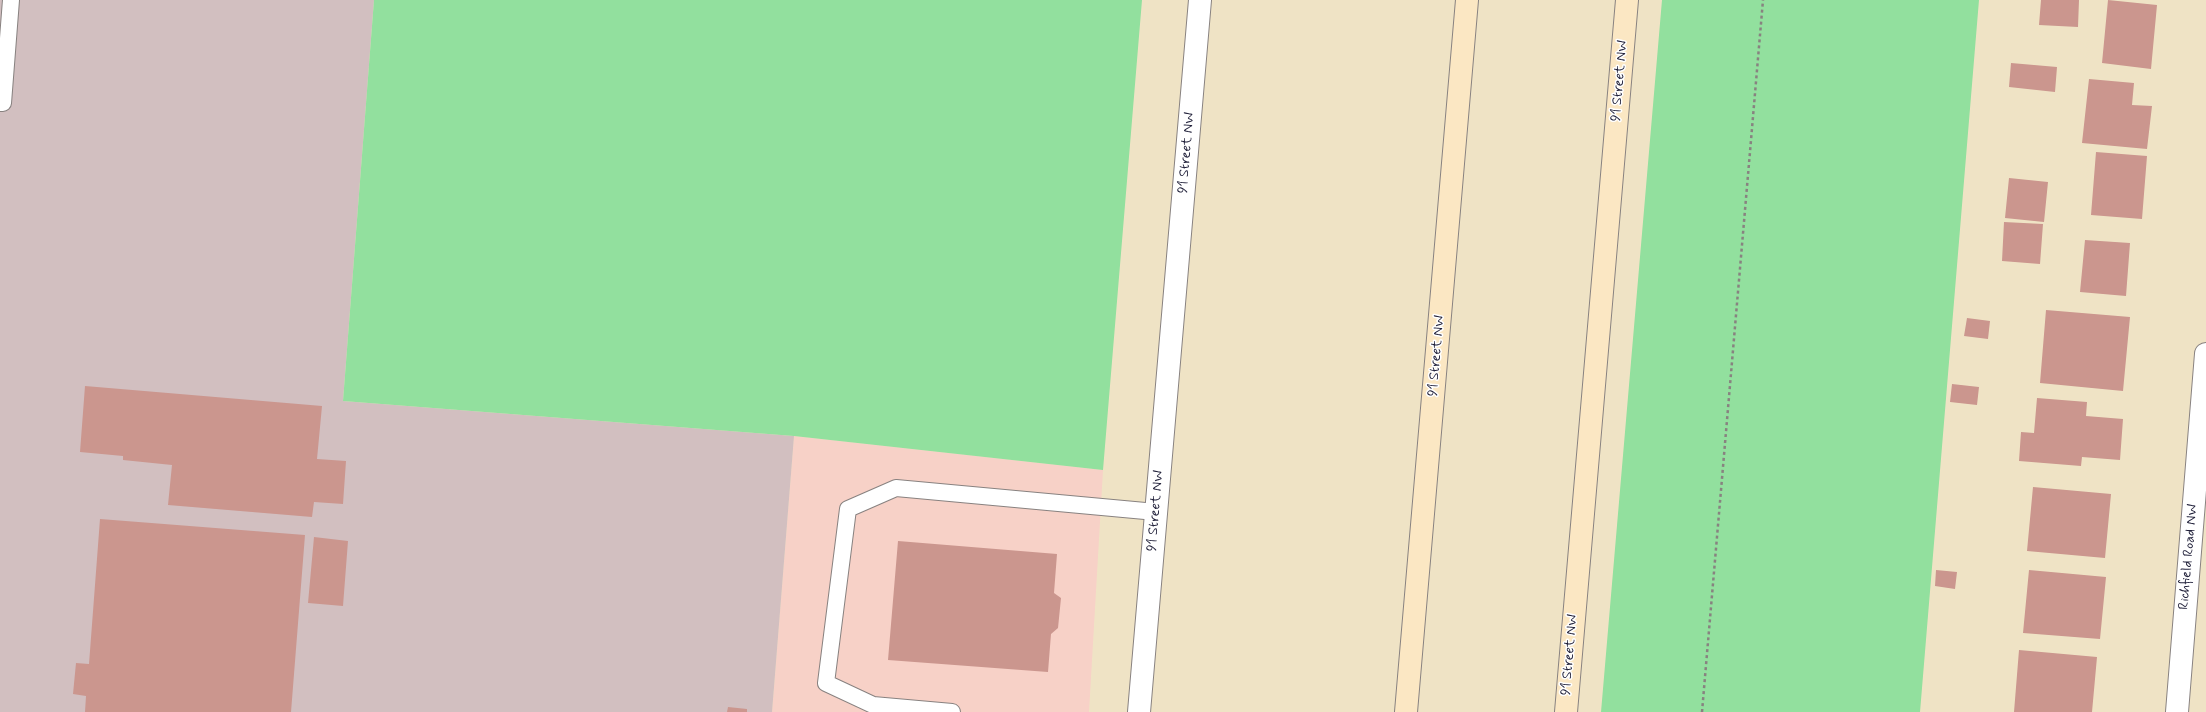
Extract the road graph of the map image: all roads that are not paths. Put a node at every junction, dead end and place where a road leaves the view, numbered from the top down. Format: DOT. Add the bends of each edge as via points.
graph roads {
  1 [pos="11,0"];
  2 [pos="1200,0"];
  3 [pos="1467,0"];
  4 [pos="1627,0"];
  5 [pos="0,103"];
  6 [pos="2206,354"];
  7 [pos="1156,512"];
  8 [pos="952,712"];
  9 [pos="1139,712"];
  10 [pos="1406,712"];
  11 [pos="1566,712"];
  12 [pos="2176,712"];
  1 -- 5 [label="lane" via="3,103"];
  2 -- 7 [label="street, 91 Street NW"];
  3 -- 10 [label="main road, 91 Street NW"];
  4 -- 11 [label="main road, 91 Street NW"];
  6 -- 12 [label="street, Richfield Road NW"];
  7 -- 8 [label="lane" via="896,488 848,509 826,683 873,705"];
  7 -- 9 [label="street, 91 Street NW"];
}
